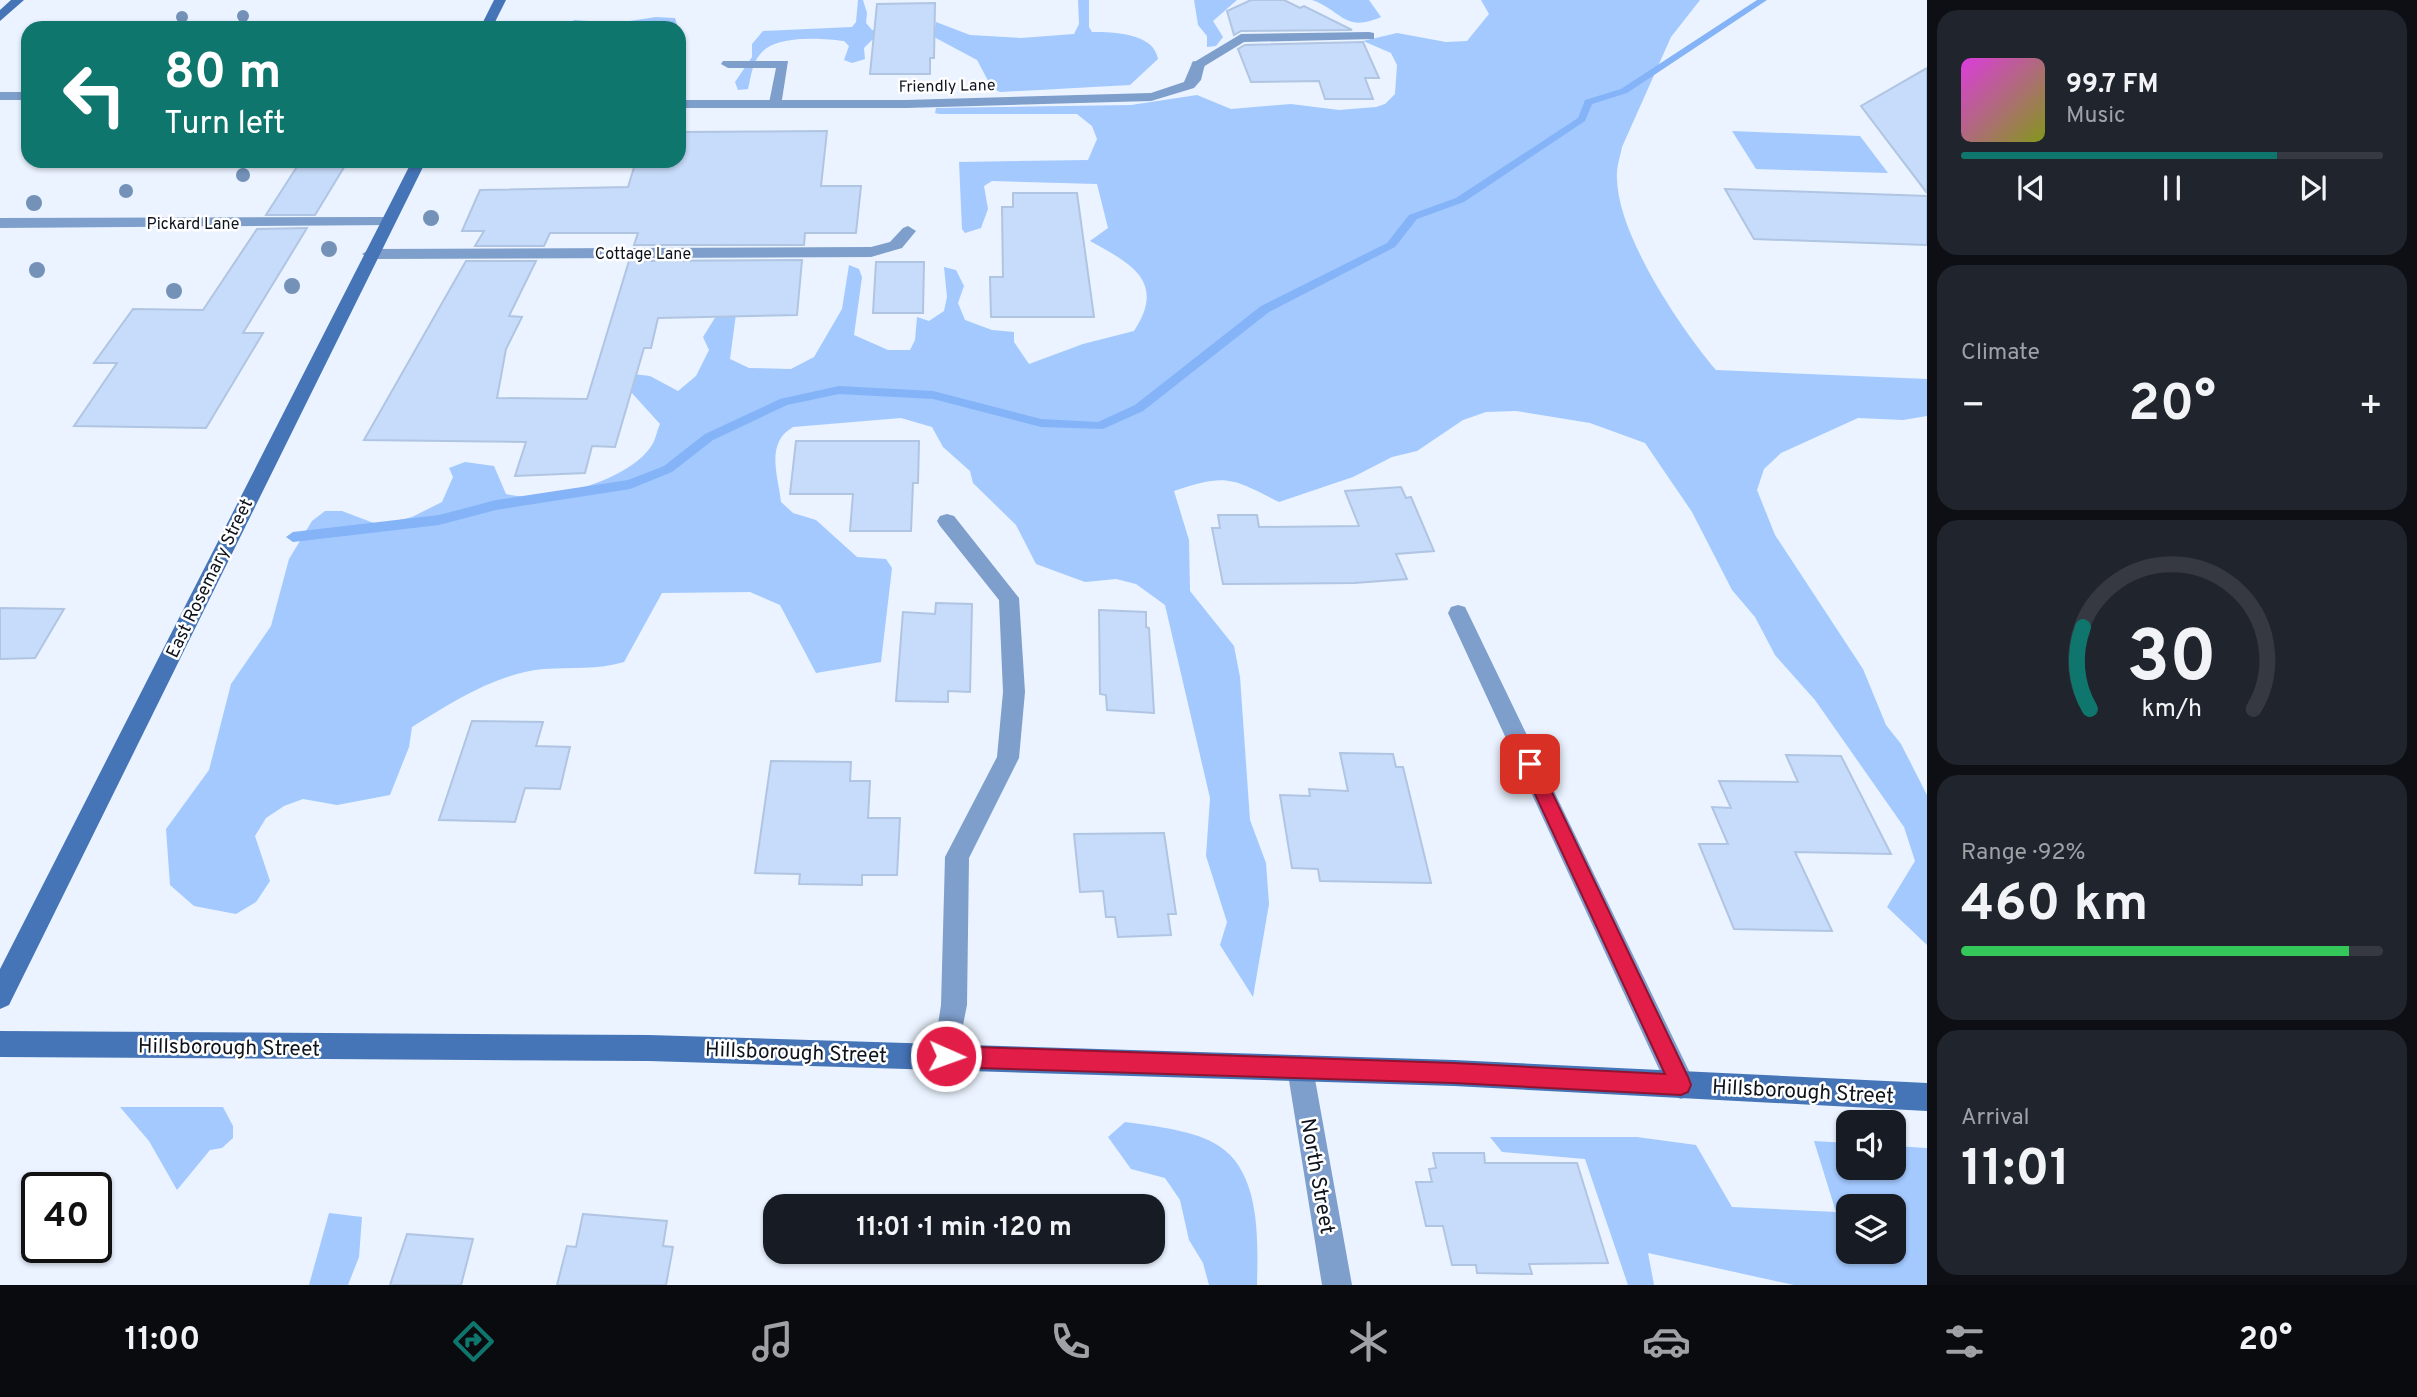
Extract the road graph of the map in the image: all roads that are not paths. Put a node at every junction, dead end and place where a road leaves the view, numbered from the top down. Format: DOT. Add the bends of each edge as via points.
graph roads {
  1 [pos="18,0"];
  2 [pos="500,0"];
  3 [pos="0,17"];
  4 [pos="490,21"];
  5 [pos="1369,36"];
  6 [pos="728,64"];
  7 [pos="0,96"];
  8 [pos="21,96"];
  9 [pos="776,103"];
  10 [pos="686,104"];
  11 [pos="415,168"];
  12 [pos="387,222"];
  13 [pos="0,223"];
  14 [pos="908,231"];
  15 [pos="370,254"];
  16 [pos="947,521"];
  17 [pos="1458,613"];
  18 [pos="0,996"];
  19 [pos="0,1044"];
  20 [pos="946,1056"];
  21 [pos="1300,1068"];
  22 [pos="1681,1085"];
  23 [pos="1927,1097"];
  24 [pos="1337,1285"];
  1 -- 3 [label="street"];
  2 -- 4 [label="street"];
  5 -- 9 [label="street, Friendly Lane" via="1241,38 1198,64 1196,77 1183,89 1151,97"];
  6 -- 9 [label="street" via="783,64"];
  7 -- 8 [label="street"];
  9 -- 10 [label="street, Friendly Lane"];
  11 -- 12 [label="street, East Rosemary Street"];
  12 -- 13 [label="street, Pickard Lane"];
  12 -- 15 [label="street, East Rosemary Street"];
  14 -- 15 [label="street, Cottage Lane" via="895,245 872,252"];
  15 -- 18 [label="street, East Rosemary Street"];
  16 -- 20 [label="street" via="1009,598 1014,692 1008,758 957,857 954,1005"];
  17 -- 22 [label="street"];
  19 -- 20 [label="street, Hillsborough Street" via="649,1048"];
  20 -- 21 [label="street, Hillsborough Street"];
  21 -- 22 [label="street, Hillsborough Street"];
  21 -- 24 [label="street, North Street"];
  22 -- 23 [label="street, Hillsborough Street"];
}
